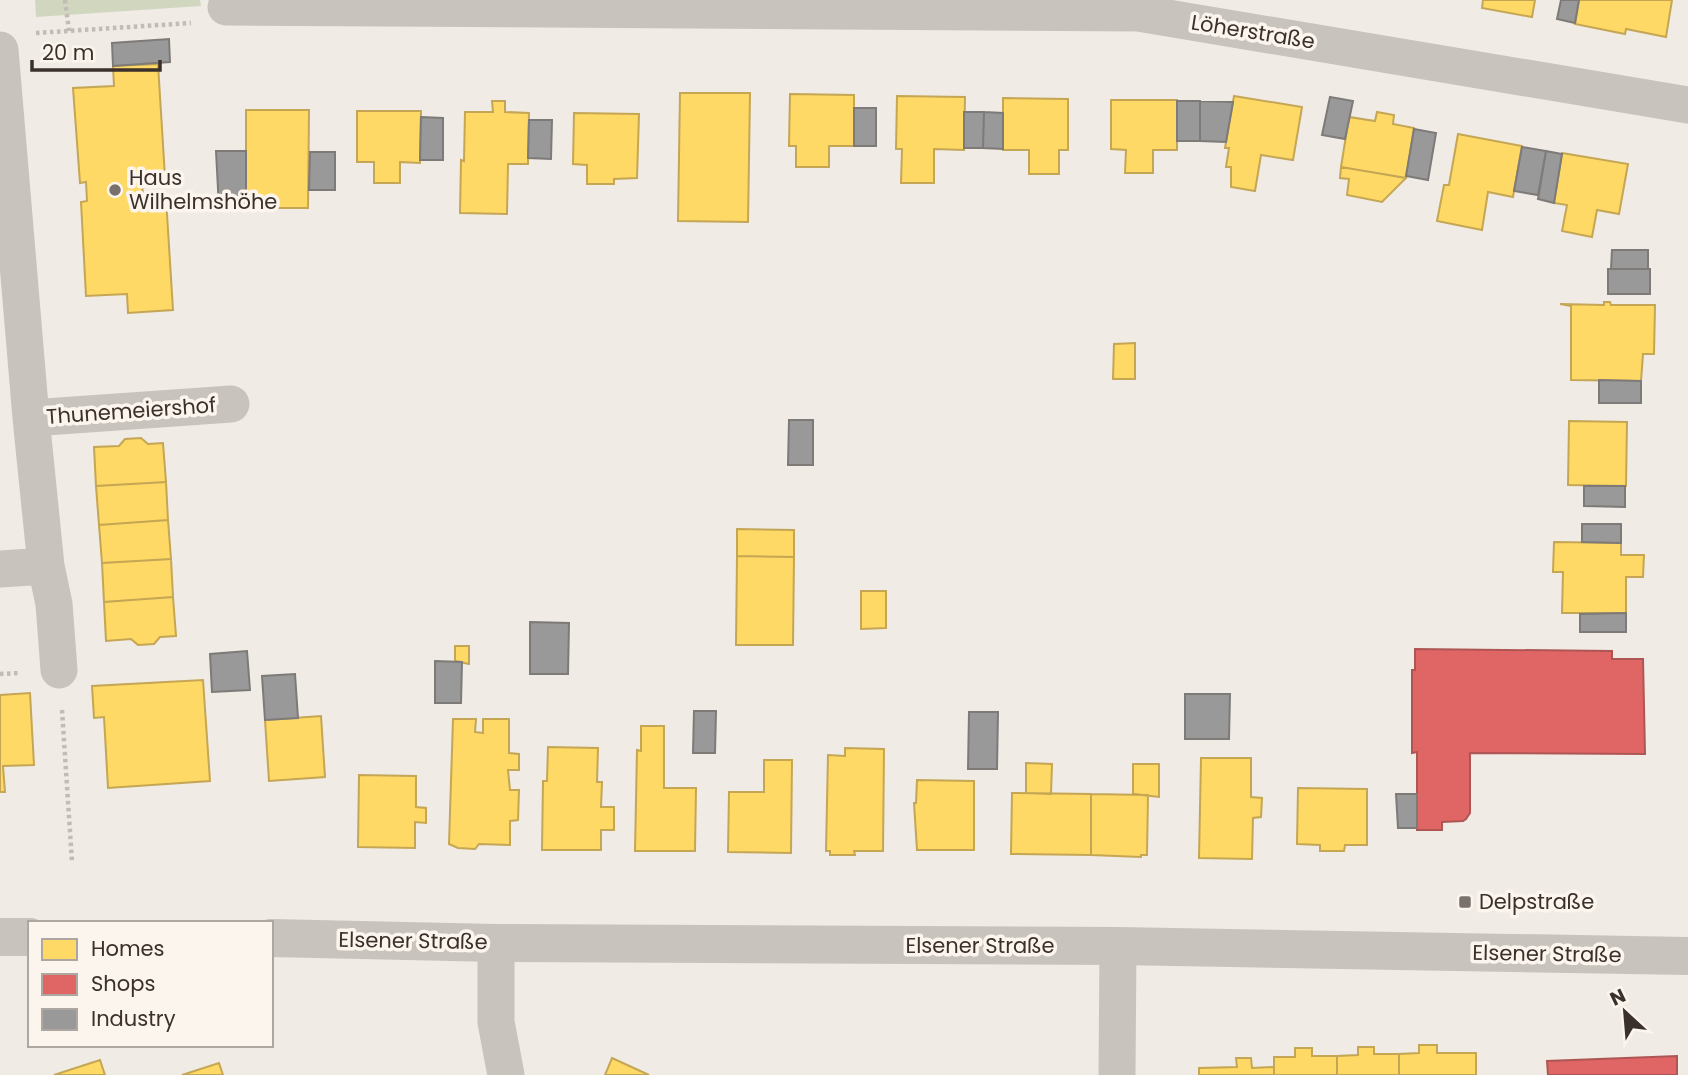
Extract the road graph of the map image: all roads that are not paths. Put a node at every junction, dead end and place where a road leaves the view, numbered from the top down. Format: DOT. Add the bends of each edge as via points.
graph roads {
  1 [pos="226,7"];
  2 [pos="14,42"];
  3 [pos="1688,104"];
  4 [pos="10,293"];
  5 [pos="231,404"];
  6 [pos="31,418"];
  7 [pos="46,566"];
  8 [pos="0,569"];
  9 [pos="59,670"];
  10 [pos="0,937"];
  11 [pos="28,937"];
  12 [pos="273,938"];
  13 [pos="496,943"];
  14 [pos="1118,946"];
  15 [pos="1688,956"];
  16 [pos="506,1075"];
  17 [pos="1117,1075"];
  1 -- 3 [label="street, Löherstraße" via="1138,13"];
  2 -- 4 [label="street, Thunemeiershof"];
  4 -- 6 [label="street, Thunemeiershof"];
  5 -- 6 [label="street, Thunemeiershof"];
  6 -- 7 [label="street, Thunemeiershof"];
  7 -- 8 [label="street"];
  7 -- 9 [label="street, Thunemeiershof"];
  10 -- 11 [label="street"];
  12 -- 13 [label="street, Elsener Straße"];
  13 -- 14 [label="street, Elsener Straße"];
  13 -- 16 [label="street" via="496,1022"];
  14 -- 15 [label="street, Elsener Straße"];
  14 -- 17 [label="street"];
}
